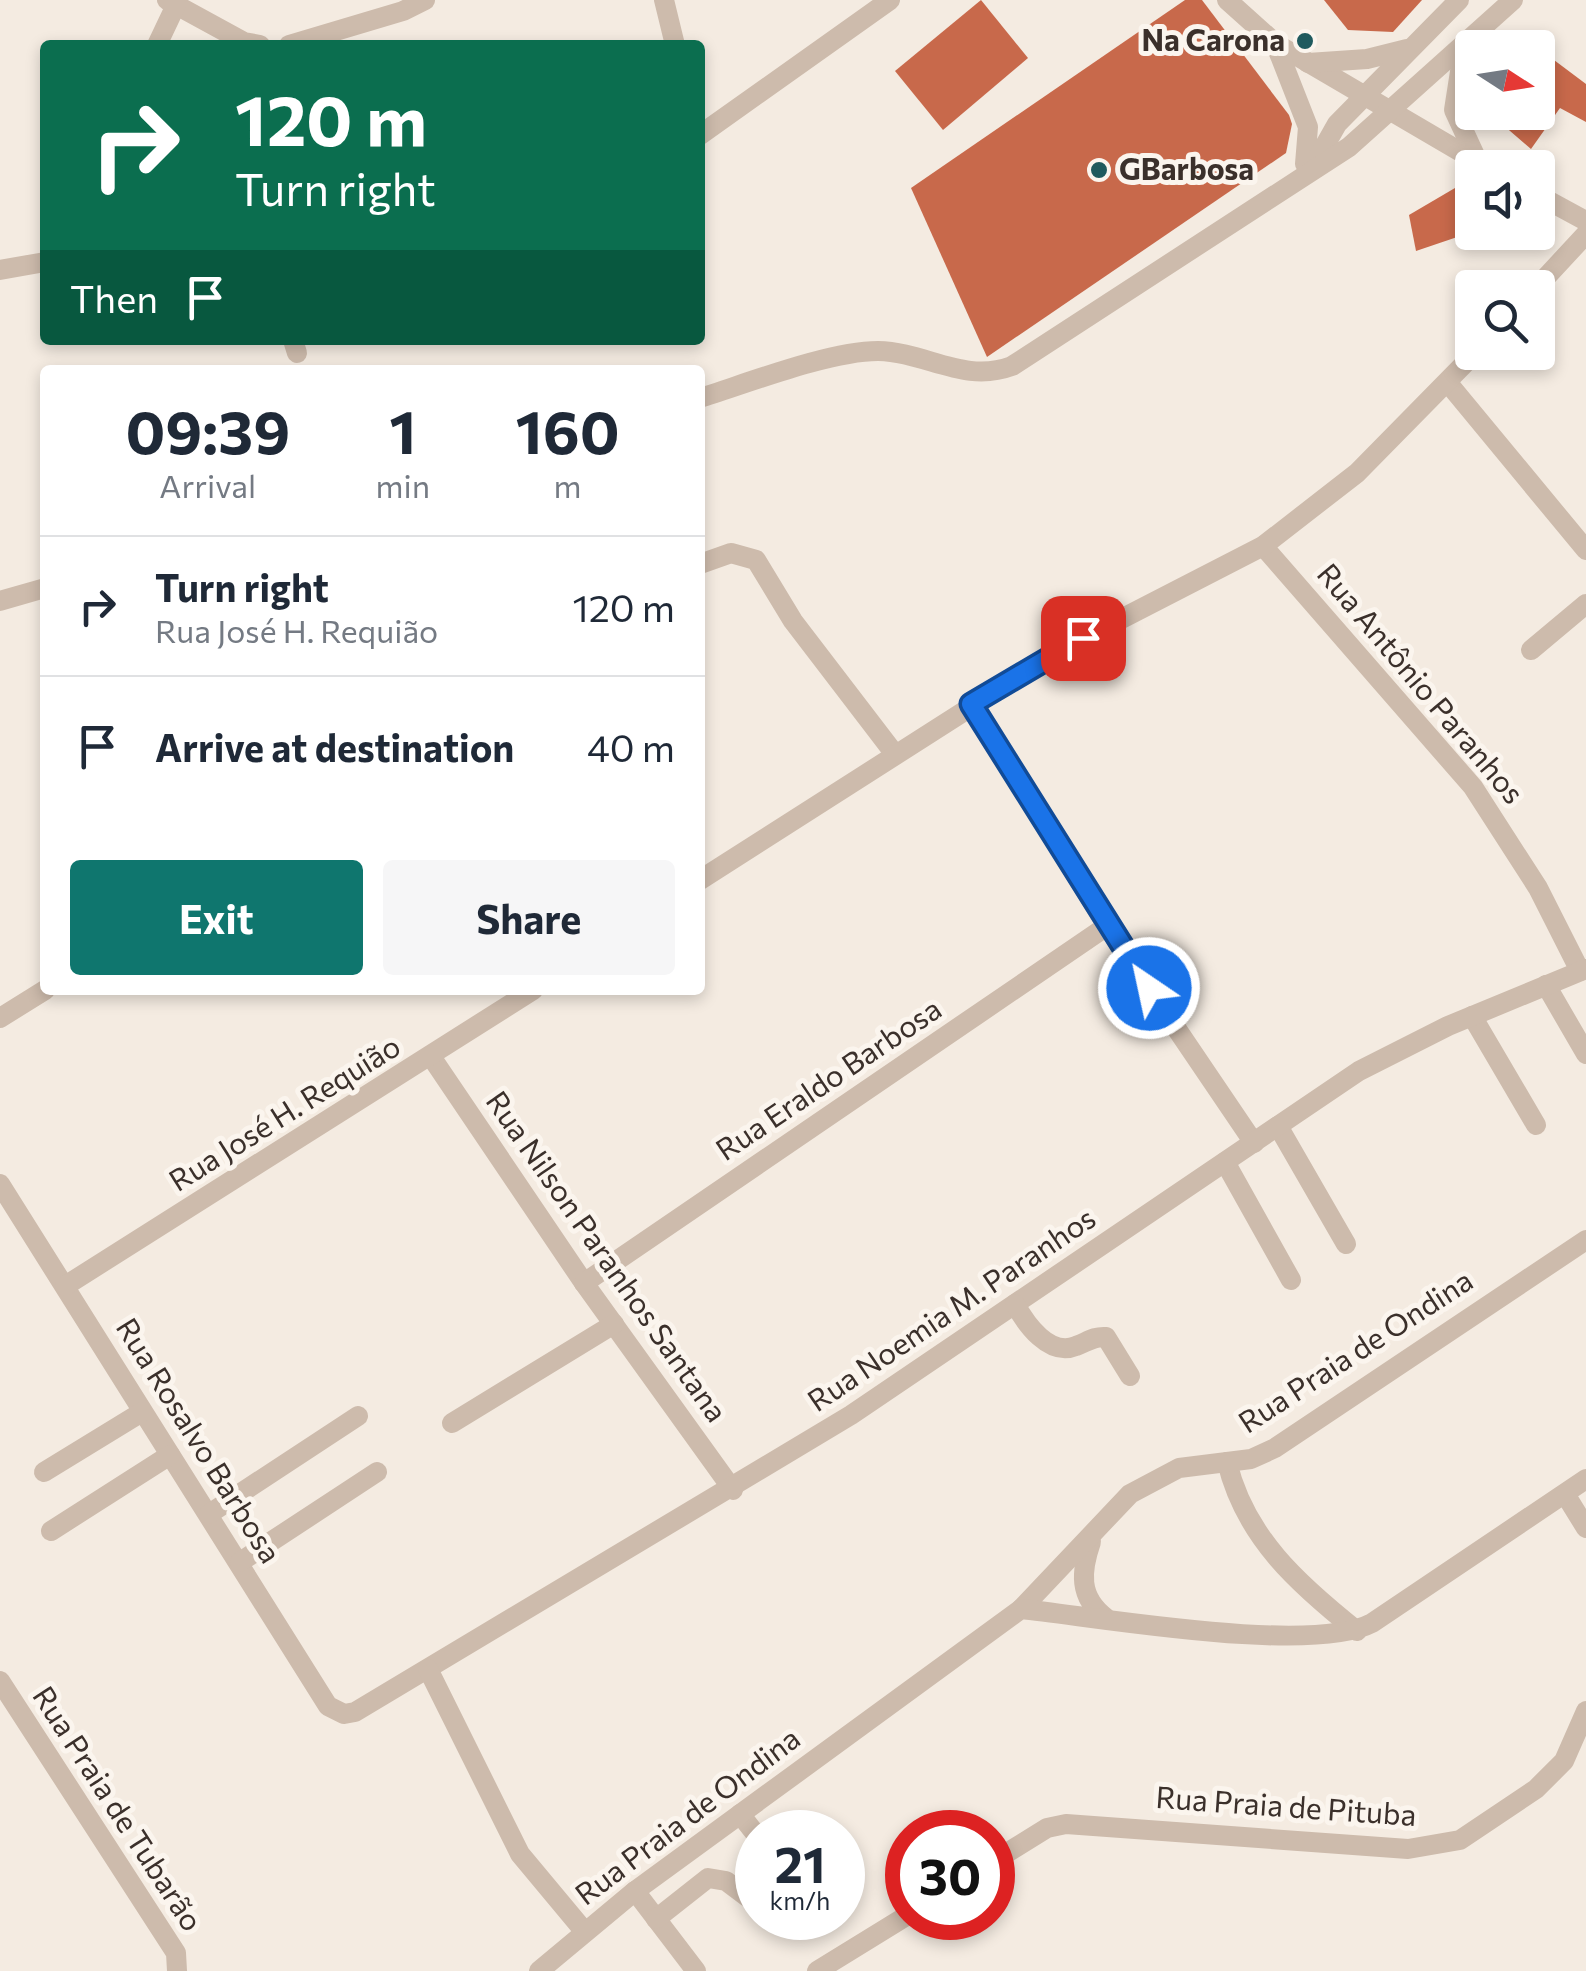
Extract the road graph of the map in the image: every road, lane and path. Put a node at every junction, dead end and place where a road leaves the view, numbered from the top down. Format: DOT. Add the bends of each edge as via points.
graph roads {
  1 [pos="425,0"];
  2 [pos="664,0"];
  3 [pos="890,0"];
  4 [pos="1227,0"];
  5 [pos="1459,0"];
  6 [pos="1513,0"];
  7 [pos="172,2"];
  8 [pos="1481,30"];
  9 [pos="159,40"];
  10 [pos="240,40"];
  11 [pos="307,40"];
  12 [pos="674,40"];
  13 [pos="1275,43"];
  14 [pos="1409,48"];
  15 [pos="1455,54"];
  16 [pos="1308,64"];
  17 [pos="1362,96"];
  18 [pos="1391,112"];
  19 [pos="705,131"];
  20 [pos="1457,150"];
  21 [pos="1307,172"];
  22 [pos="1555,204"];
  23 [pos="1586,221"];
  24 [pos="1586,234"];
  25 [pos="40,263"];
  26 [pos="0,270"];
  27 [pos="1553,270"];
  28 [pos="1459,370"];
  29 [pos="1448,382"];
  30 [pos="705,397"];
  31 [pos="1263,546"];
  32 [pos="1586,550"];
  33 [pos="705,562"];
  34 [pos="40,589"];
  35 [pos="0,601"];
  36 [pos="1586,604"];
  37 [pos="1531,650"];
  38 [pos="971,704"];
  39 [pos="894,753"];
  40 [pos="705,877"];
  41 [pos="1107,926"];
  42 [pos="1583,970"];
  43 [pos="1546,985"];
  44 [pos="40,993"];
  45 [pos="526,995"];
  46 [pos="1472,1016"];
  47 [pos="0,1018"];
  48 [pos="1586,1054"];
  49 [pos="432,1058"];
  50 [pos="1536,1125"];
  51 [pos="1278,1126"];
  52 [pos="1254,1142"];
  53 [pos="1226,1162"];
  54 [pos="0,1184"];
  55 [pos="1586,1240"];
  56 [pos="1346,1244"];
  57 [pos="1291,1280"];
  58 [pos="584,1284"];
  59 [pos="65,1286"];
  60 [pos="1015,1304"];
  61 [pos="614,1324"];
  62 [pos="1130,1376"];
  63 [pos="142,1412"];
  64 [pos="358,1416"];
  65 [pos="452,1423"];
  66 [pos="170,1455"];
  67 [pos="1227,1462"];
  68 [pos="44,1472"];
  69 [pos="377,1472"];
  70 [pos="1586,1479"];
  71 [pos="733,1490"];
  72 [pos="1565,1494"];
  73 [pos="209,1514"];
  74 [pos="1586,1528"];
  75 [pos="51,1531"];
  76 [pos="1094,1536"];
  77 [pos="240,1562"];
  78 [pos="1021,1609"];
  79 [pos="1106,1618"];
  80 [pos="1357,1631"];
  81 [pos="428,1668"];
  82 [pos="0,1681"];
  83 [pos="355,1712"];
  84 [pos="1586,1712"];
  85 [pos="745,1810"];
  86 [pos="735,1818"];
  87 [pos="1015,1848"];
  88 [pos="735,1887"];
  89 [pos="634,1891"];
  90 [pos="656,1920"];
  91 [pos="885,1929"];
  92 [pos="585,1932"];
  93 [pos="177,1971"];
  94 [pos="539,1971"];
  95 [pos="696,1971"];
  96 [pos="817,1971"];
  1 -- 11 [label="street"];
  2 -- 12 [label="street"];
  3 -- 19 [label="street"];
  4 -- 13 [label="street"];
  5 -- 14 [label="street"];
  6 -- 8 [label="street"];
  7 -- 9 [label="street"];
  7 -- 10 [label="street"];
  13 -- 16 [label="street"];
  13 -- 21 [label="street" via="1308,127"];
  14 -- 16 [label="street"];
  14 -- 17 [label="street"];
  15 -- 18 [label="street"];
  16 -- 17 [label="street"];
  17 -- 18 [label="street"];
  17 -- 21 [label="street"];
  18 -- 20 [label="street"];
  18 -- 21 [label="street" via="1330,162"];
  21 -- 30 [label="street" via="1012,366 969,373 902,354 861,352"];
  22 -- 23 [label="street"];
  24 -- 27 [label="street"];
  25 -- 26 [label="street"];
  28 -- 29 [label="street"];
  29 -- 31 [label="street" via="1327,499"];
  29 -- 32 [label="street"];
  31 -- 38 [label="street"];
  31 -- 42 [label="street, Rua Antônio Paranhos" via="1473,788"];
  33 -- 39 [label="street" via="730,552 756,560 793,622"];
  34 -- 35 [label="street"];
  36 -- 37 [label="street"];
  38 -- 39 [label="street"];
  38 -- 41 [label="street"];
  39 -- 40 [label="street"];
  41 -- 52 [label="street"];
  41 -- 58 [label="street, Rua Eraldo Barbosa"];
  42 -- 43 [label="street, Rua Noemia M. Paranhos"];
  43 -- 46 [label="street, Rua Noemia M. Paranhos"];
  43 -- 48 [label="street"];
  44 -- 47 [label="street"];
  45 -- 49 [label="street, Rua José H. Requião"];
  46 -- 50 [label="street"];
  46 -- 51 [label="street, Rua Noemia M. Paranhos" via="1359,1071"];
  49 -- 58 [label="street, Rua Nilson Paranhos Santana"];
  49 -- 59 [label="street, Rua José H. Requião"];
  51 -- 52 [label="street, Rua Noemia M. Paranhos"];
  51 -- 56 [label="street"];
  52 -- 53 [label="street, Rua Noemia M. Paranhos"];
  53 -- 57 [label="street"];
  53 -- 60 [label="street, Rua Noemia M. Paranhos"];
  54 -- 59 [label="street, Rua Rosalvo Barbosa"];
  55 -- 67 [label="street, Rua Praia de Ondina" via="1275,1448"];
  58 -- 61 [label="street, Rua Nilson Paranhos Santana"];
  59 -- 63 [label="street, Rua Rosalvo Barbosa"];
  60 -- 62 [label="street" via="1028,1326 1058,1346 1106,1337"];
  60 -- 71 [label="street, Rua Noemia M. Paranhos"];
  61 -- 65 [label="street"];
  61 -- 71 [label="street, Rua Nilson Paranhos Santana"];
  63 -- 66 [label="street, Rua Rosalvo Barbosa"];
  63 -- 68 [label="street"];
  64 -- 73 [label="street"];
  66 -- 73 [label="street, Rua Rosalvo Barbosa"];
  66 -- 75 [label="street"];
  67 -- 76 [label="street, Rua Praia de Ondina" via="1158,1476 1130,1494"];
  67 -- 80 [label="street" via="1237,1504 1254,1529 1315,1597"];
  69 -- 77 [label="street"];
  70 -- 72 [label="street"];
  71 -- 81 [label="street, Rua Noemia M. Paranhos"];
  72 -- 74 [label="street"];
  72 -- 80 [label="street"];
  73 -- 77 [label="street, Rua Rosalvo Barbosa"];
  76 -- 78 [label="street, Rua Praia de Ondina"];
  76 -- 79 [label="street" via="1084,1582 1094,1608"];
  77 -- 83 [label="street, Rua Rosalvo Barbosa" via="328,1706"];
  78 -- 79 [label="street"];
  78 -- 85 [label="street, Rua Praia de Ondina"];
  79 -- 80 [label="street" via="1280,1636"];
  81 -- 83 [label="street, Rua Noemia M. Paranhos"];
  81 -- 92 [label="street" via="520,1854"];
  82 -- 93 [label="street, Rua Praia de Tubarão" via="176,1953"];
  84 -- 87 [label="street, Rua Praia de Pituba" via="1554,1774 1460,1840 1408,1849 1066,1824"];
  86 -- 89 [label="street, Rua Praia de Ondina"];
  88 -- 90 [label="street" via="708,1878"];
  89 -- 90 [label="street"];
  89 -- 92 [label="street, Rua Praia de Ondina"];
  90 -- 95 [label="street"];
  91 -- 96 [label="street"];
  92 -- 94 [label="street, Rua Praia de Ondina"];
}
